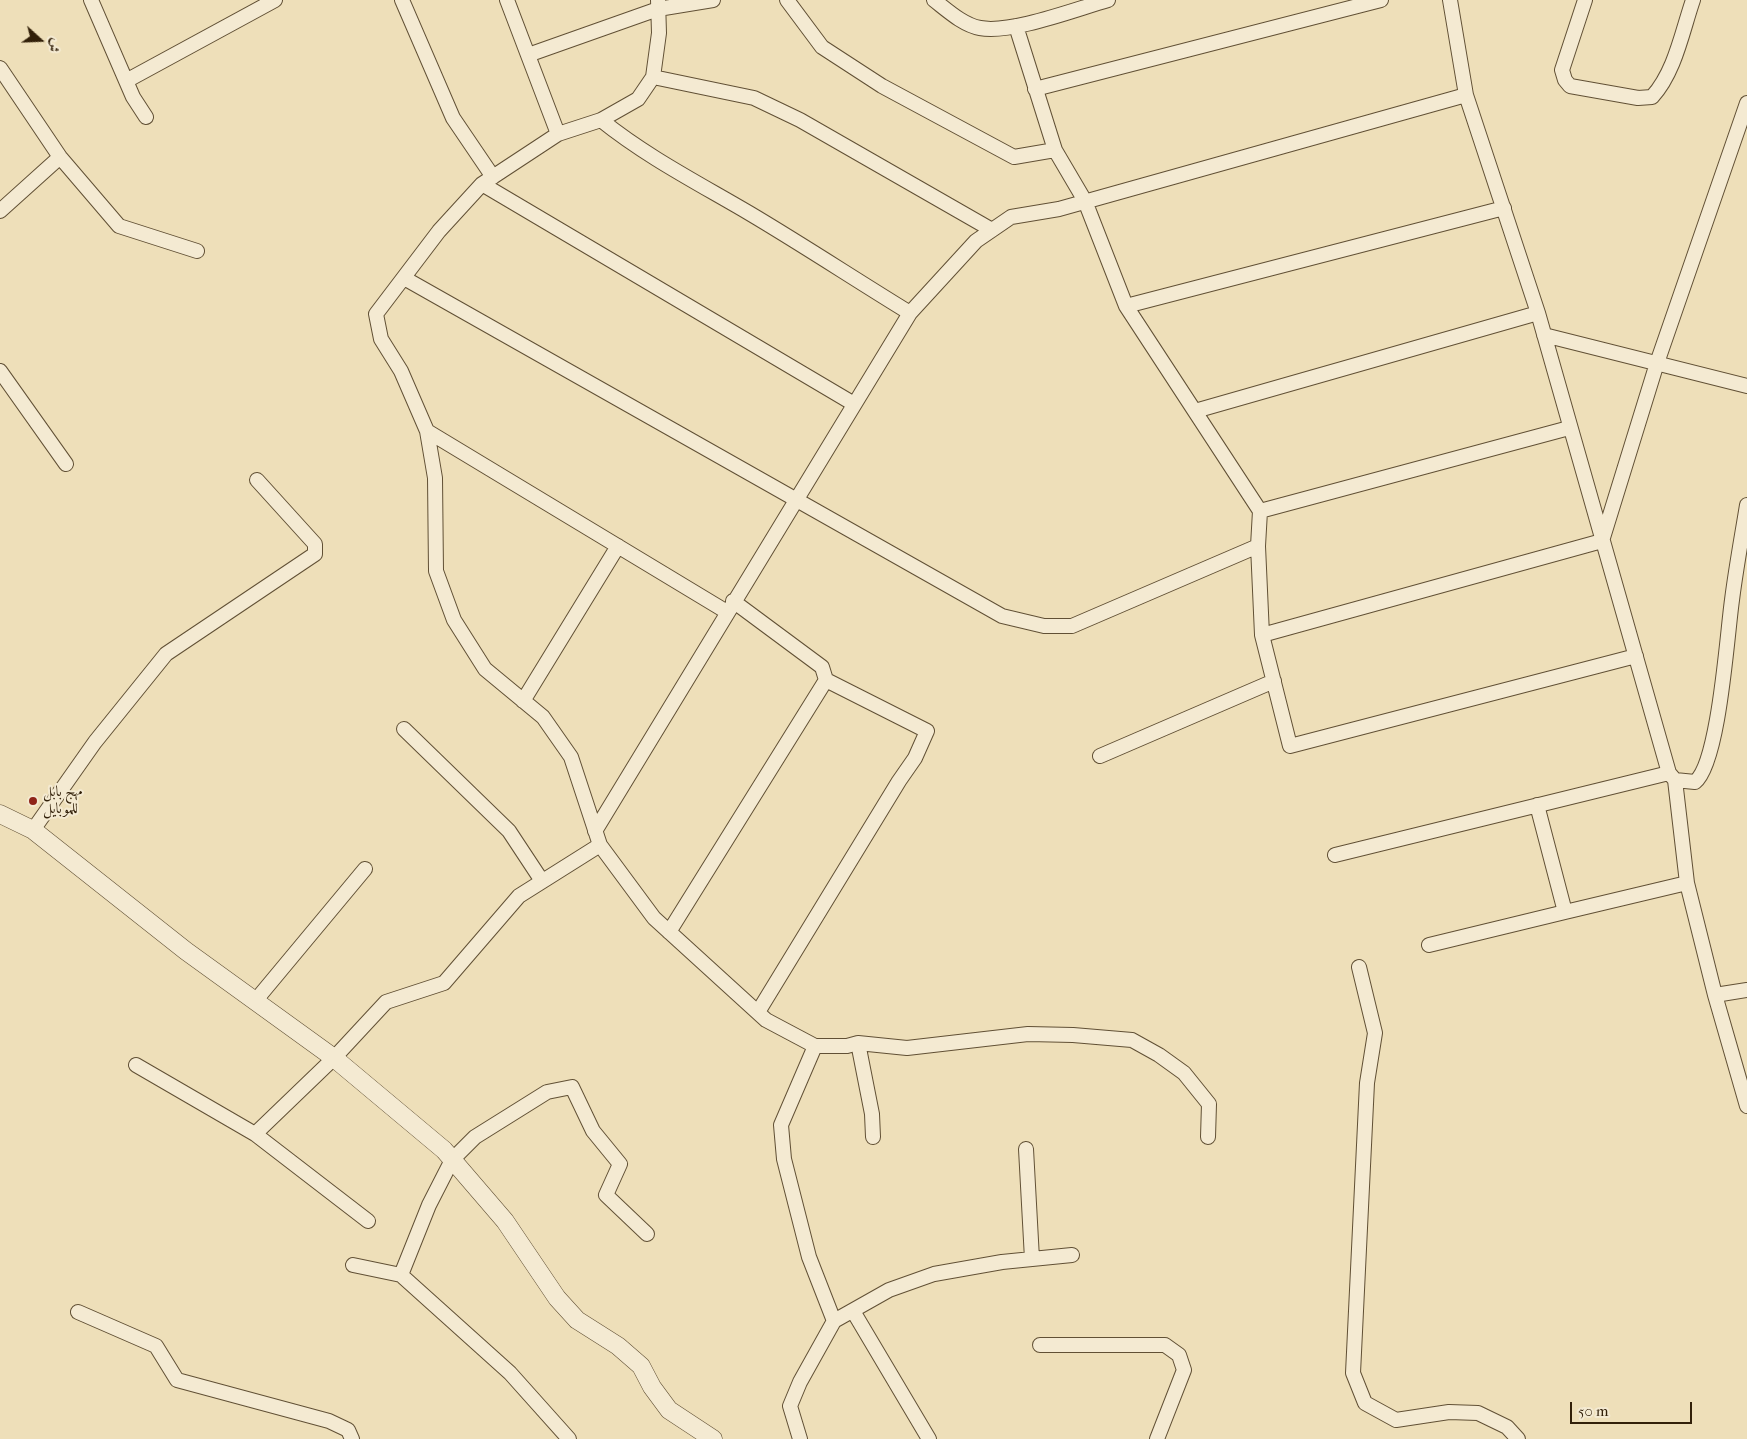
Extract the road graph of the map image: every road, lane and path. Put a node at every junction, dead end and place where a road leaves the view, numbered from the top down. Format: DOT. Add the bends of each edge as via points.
graph roads {
  1 [pos="91,0"];
  2 [pos="275,0"];
  3 [pos="402,0"];
  4 [pos="508,0"];
  5 [pos="712,0"];
  6 [pos="787,0"];
  7 [pos="934,0"];
  8 [pos="1108,0"];
  9 [pos="1381,0"];
  10 [pos="1450,0"];
  11 [pos="1585,0"];
  12 [pos="1693,0"];
  13 [pos="658,4"];
  14 [pos="1016,26"];
  15 [pos="528,55"];
  16 [pos="0,68"];
  17 [pos="654,77"];
  18 [pos="126,81"];
  19 [pos="1035,89"];
  20 [pos="1466,95"];
  21 [pos="1747,103"];
  22 [pos="146,117"];
  23 [pos="601,120"];
  24 [pos="558,134"];
  25 [pos="1055,150"];
  26 [pos="60,157"];
  27 [pos="488,180"];
  28 [pos="1086,201"];
  29 [pos="1504,208"];
  30 [pos="0,211"];
  31 [pos="992,230"];
  32 [pos="197,251"];
  33 [pos="404,278"];
  34 [pos="1126,306"];
  35 [pos="910,313"];
  36 [pos="1538,313"];
  37 [pos="1544,335"];
  38 [pos="1657,363"];
  39 [pos="0,371"];
  40 [pos="1747,386"];
  41 [pos="854,404"];
  42 [pos="1196,411"];
  43 [pos="1569,428"];
  44 [pos="427,431"];
  45 [pos="66,464"];
  46 [pos="257,480"];
  47 [pos="796,499"];
  48 [pos="1747,504"];
  49 [pos="1260,510"];
  50 [pos="1602,541"];
  51 [pos="618,546"];
  52 [pos="1258,546"];
  53 [pos="730,606"];
  54 [pos="1262,635"];
  55 [pos="1636,656"];
  56 [pos="826,680"];
  57 [pos="1274,681"];
  58 [pos="523,700"];
  59 [pos="404,729"];
  60 [pos="1100,756"];
  61 [pos="1672,776"];
  62 [pos="1538,805"];
  63 [pos="0,814"];
  64 [pos="33,830"];
  65 [pos="595,830"];
  66 [pos="600,845"];
  67 [pos="1334,855"];
  68 [pos="365,869"];
  69 [pos="542,881"];
  70 [pos="1687,882"];
  71 [pos="1565,912"];
  72 [pos="669,932"];
  73 [pos="1429,945"];
  74 [pos="1359,967"];
  75 [pos="1747,990"];
  76 [pos="1715,995"];
  77 [pos="256,1000"];
  78 [pos="758,1012"];
  79 [pos="858,1043"];
  80 [pos="815,1046"];
  81 [pos="334,1058"];
  82 [pos="136,1065"];
  83 [pos="1747,1106"];
  84 [pos="255,1134"];
  85 [pos="873,1137"];
  86 [pos="1208,1137"];
  87 [pos="1026,1148"];
  88 [pos="452,1160"];
  89 [pos="368,1221"];
  90 [pos="647,1234"];
  91 [pos="1072,1255"];
  92 [pos="1032,1259"];
  93 [pos="353,1265"];
  94 [pos="401,1276"];
  95 [pos="853,1310"];
  96 [pos="78,1312"];
  97 [pos="834,1321"];
  98 [pos="1040,1345"];
  99 [pos="352,1439"];
  100 [pos="569,1439"];
  101 [pos="713,1439"];
  102 [pos="800,1439"];
  103 [pos="929,1439"];
  104 [pos="1157,1439"];
  105 [pos="1518,1439"];
  1 -- 18 [label="street"];
  2 -- 18 [label="street"];
  3 -- 27 [label="street" via="453,118"];
  4 -- 15 [label="street"];
  5 -- 13 [label="street"];
  6 -- 25 [label="street" via="822,47 882,86 1014,157"];
  7 -- 14 [label="street" via="965,22 980,28"];
  8 -- 14 [label="street"];
  9 -- 19 [label="street"];
  10 -- 20 [label="street"];
  11 -- 12 [label="street" via="1562,70 1565,80 1570,86 1638,98 1652,97 1660,89"];
  13 -- 15 [label="street"];
  13 -- 17 [label="street" via="659,33"];
  14 -- 19 [label="street"];
  15 -- 24 [label="street"];
  16 -- 26 [label="street"];
  17 -- 23 [label="street" via="638,99"];
  17 -- 31 [label="street" via="754,98 800,120"];
  18 -- 22 [label="street"];
  19 -- 25 [label="street"];
  20 -- 28 [label="street"];
  20 -- 29 [label="street"];
  21 -- 38 [label="street"];
  23 -- 24 [label="street"];
  23 -- 35 [label="street" via="630,144 748,212"];
  24 -- 27 [label="street"];
  25 -- 28 [label="street"];
  26 -- 30 [label="street"];
  26 -- 32 [label="street" via="119,226"];
  27 -- 33 [label="street" via="439,231"];
  27 -- 41 [label="street"];
  28 -- 31 [label="street" via="1010,217"];
  28 -- 34 [label="street"];
  29 -- 34 [label="street"];
  29 -- 36 [label="street"];
  31 -- 35 [label="street" via="976,241"];
  33 -- 44 [label="street" via="376,314 381,340 401,371"];
  33 -- 47 [label="street"];
  34 -- 42 [label="street"];
  35 -- 41 [label="street"];
  36 -- 37 [label="street"];
  36 -- 42 [label="street"];
  37 -- 38 [label="street"];
  37 -- 43 [label="street"];
  38 -- 40 [label="street"];
  38 -- 50 [label="street"];
  39 -- 45 [label="street"];
  41 -- 47 [label="street"];
  42 -- 49 [label="street"];
  43 -- 49 [label="street"];
  43 -- 50 [label="street"];
  44 -- 51 [label="street"];
  44 -- 58 [label="street" via="435,478 436,571 454,620 485,669"];
  46 -- 64 [label="street" via="315,544 315,554 166,654 95,742"];
  47 -- 52 [label="street" via="1002,616 1044,626 1072,626"];
  47 -- 53 [label="street"];
  48 -- 61 [label="street" via="1720,698 1707,763 1702,776 1695,782"];
  49 -- 52 [label="street"];
  50 -- 54 [label="street"];
  50 -- 55 [label="street"];
  51 -- 53 [label="street"];
  51 -- 58 [label="street"];
  52 -- 54 [label="street"];
  53 -- 56 [label="street" via="822,667"];
  53 -- 65 [label="street"];
  54 -- 57 [label="street"];
  55 -- 57 [label="street" via="1290,746"];
  55 -- 61 [label="street"];
  56 -- 72 [label="street"];
  56 -- 78 [label="street" via="927,731 915,758"];
  57 -- 60 [label="street"];
  58 -- 65 [label="street" via="543,717 571,757"];
  59 -- 69 [label="street" via="509,832"];
  61 -- 62 [label="street"];
  61 -- 70 [label="street"];
  62 -- 67 [label="street"];
  62 -- 71 [label="street"];
  63 -- 64 [label="street"];
  64 -- 77 [label="street" via="186,951"];
  65 -- 66 [label="street"];
  66 -- 69 [label="street"];
  66 -- 72 [label="street" via="654,918"];
  68 -- 77 [label="street"];
  69 -- 81 [label="street" via="519,896 444,983 386,1002"];
  70 -- 71 [label="street"];
  70 -- 76 [label="street"];
  71 -- 73 [label="street"];
  72 -- 78 [label="street"];
  74 -- 105 [label="street" via="1375,1033 1367,1083 1353,1373 1365,1403 1396,1420 1450,1412 1478,1413 1507,1427"];
  75 -- 76 [label="street"];
  76 -- 83 [label="street"];
  77 -- 81 [label="street"];
  78 -- 80 [label="street" via="766,1020"];
  79 -- 80 [label="street"];
  79 -- 85 [label="street" via="872,1114"];
  79 -- 86 [label="street" via="907,1048 1028,1034 1132,1040 1184,1073 1209,1104"];
  80 -- 97 [label="street" via="781,1125 784,1159 809,1257"];
  81 -- 84 [label="street"];
  81 -- 88 [label="street"];
  82 -- 84 [label="street"];
  84 -- 89 [label="street"];
  87 -- 92 [label="street"];
  88 -- 90 [label="street" via="476,1137 547,1092 572,1087 593,1131 620,1164 606,1196"];
  88 -- 94 [label="street" via="429,1205"];
  88 -- 101 [label="street" via="505,1220 557,1298 578,1320 618,1346 641,1366 669,1410"];
  91 -- 92 [label="street"];
  92 -- 95 [label="street" via="934,1274 889,1290"];
  93 -- 94 [label="street"];
  94 -- 100 [label="street" via="510,1373"];
  95 -- 97 [label="street"];
  95 -- 103 [label="street"];
  96 -- 99 [label="street" via="156,1346 177,1380 329,1420 348,1430"];
  97 -- 102 [label="street" via="790,1406"];
  98 -- 104 [label="street" via="1165,1345 1180,1355 1184,1370"];
}
